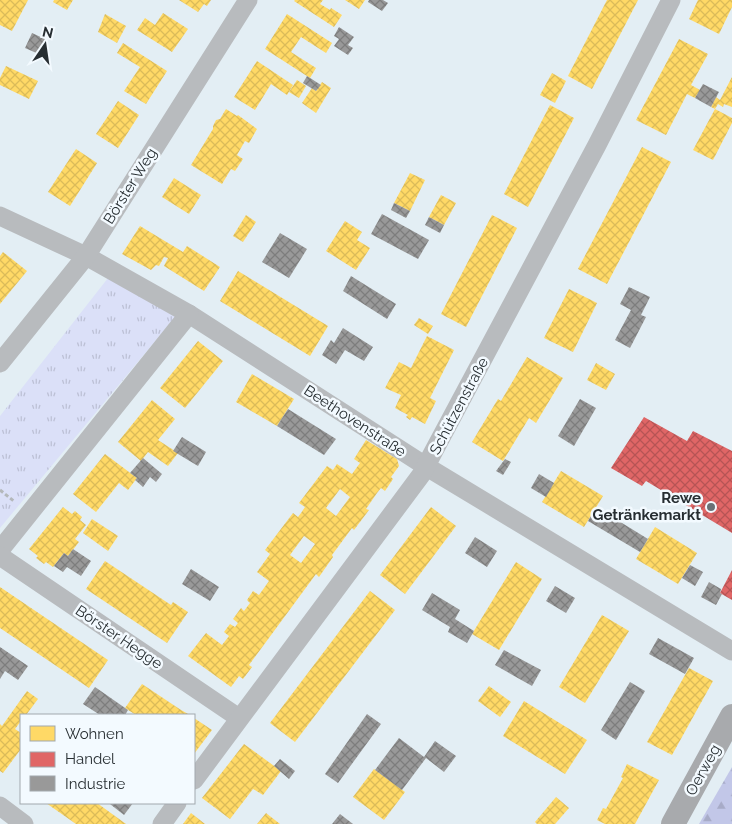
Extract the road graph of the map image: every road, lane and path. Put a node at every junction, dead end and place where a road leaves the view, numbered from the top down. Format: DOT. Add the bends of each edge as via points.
graph roads {
  1 [pos="248,0"];
  2 [pos="671,0"];
  3 [pos="0,216"];
  4 [pos="86,256"];
  5 [pos="188,314"];
  6 [pos="0,362"];
  7 [pos="427,467"];
  8 [pos="0,550"];
  9 [pos="0,556"];
  10 [pos="732,651"];
  11 [pos="732,716"];
  12 [pos="239,718"];
  13 [pos="195,779"];
  14 [pos="176,804"];
  15 [pos="2,813"];
  16 [pos="24,824"];
  17 [pos="162,824"];
  18 [pos="673,824"];
  1 -- 4 [label="street, Börster Weg"];
  2 -- 7 [label="street, Schützenstraße"];
  3 -- 4 [label="street, Beethovenstraße"];
  4 -- 5 [label="street, Beethovenstraße"];
  4 -- 6 [label="street, Börster Weg"];
  5 -- 7 [label="street, Beethovenstraße"];
  5 -- 8 [label="street"];
  7 -- 10 [label="street, Beethovenstraße"];
  7 -- 12 [label="street, Schützenstraße"];
  9 -- 12 [label="street, Börster Hegge"];
  11 -- 18 [label="main road, Oerweg"];
  12 -- 13 [label="street, Schützenstraße"];
  14 -- 17 [label="street"];
  15 -- 16 [label="street"];
}
